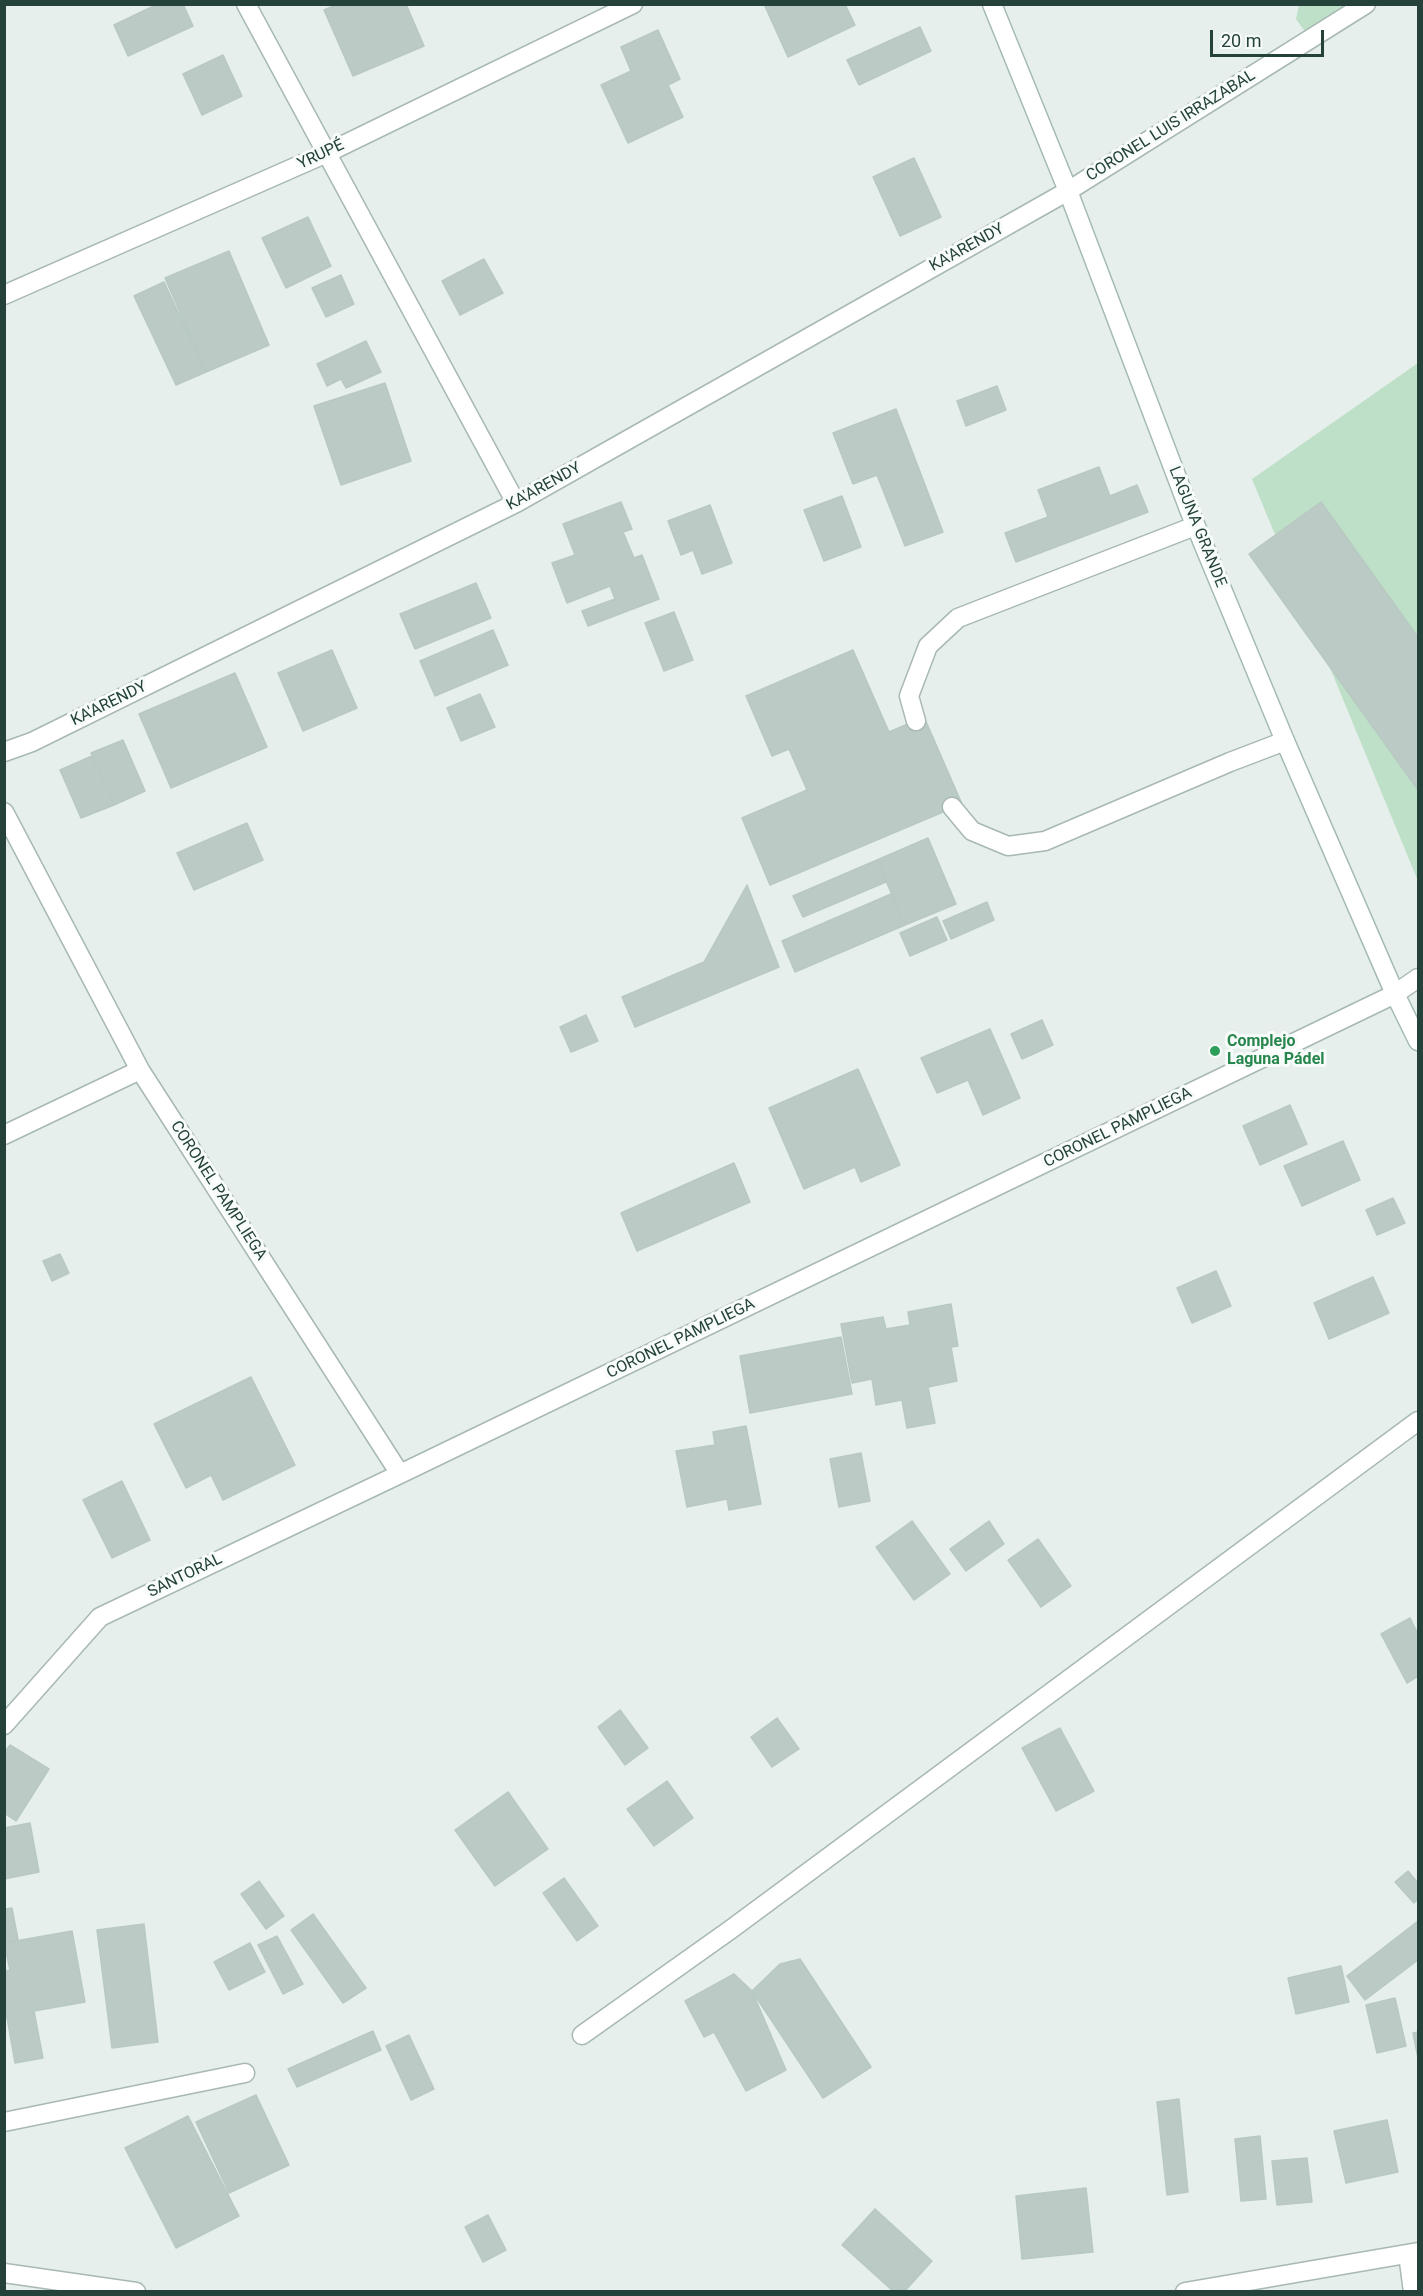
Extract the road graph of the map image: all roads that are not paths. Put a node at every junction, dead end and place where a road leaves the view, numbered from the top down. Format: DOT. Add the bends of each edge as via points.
graph roads {
  1 [pos="246,4"];
  2 [pos="633,4"];
  3 [pos="992,4"];
  4 [pos="1366,4"];
  5 [pos="327,153"];
  6 [pos="1068,191"];
  7 [pos="4,295"];
  8 [pos="516,503"];
  9 [pos="1196,525"];
  10 [pos="916,720"];
  11 [pos="1285,741"];
  12 [pos="4,752"];
  13 [pos="952,807"];
  14 [pos="4,812"];
  15 [pos="1419,978"];
  16 [pos="1395,994"];
  17 [pos="1419,1041"];
  18 [pos="140,1070"];
  19 [pos="4,1135"];
  20 [pos="1419,1421"];
  21 [pos="400,1474"];
  22 [pos="4,1725"];
  23 [pos="582,2034"];
  24 [pos="245,2073"];
  25 [pos="4,2122"];
  26 [pos="1413,2253"];
  27 [pos="4,2273"];
  28 [pos="136,2292"];
  29 [pos="1185,2292"];
  30 [pos="1413,2292"];
  1 -- 5 [label="street"];
  2 -- 5 [label="street, YRUPÉ"];
  3 -- 6 [label="street, LAGUNA GRANDE"];
  4 -- 6 [label="street, CORONEL LUIS IRRAZABAL"];
  5 -- 7 [label="street, YRUPÉ"];
  5 -- 8 [label="street"];
  6 -- 8 [label="street, KA'ARENDY"];
  6 -- 9 [label="street, LAGUNA GRANDE"];
  8 -- 12 [label="street, KA'ARENDY" via="43,737"];
  9 -- 10 [label="street" via="958,618 928,646 909,696"];
  9 -- 11 [label="street, LAGUNA GRANDE"];
  11 -- 13 [label="street" via="1045,841 1008,846 972,831"];
  11 -- 16 [label="street, LAGUNA GRANDE"];
  14 -- 18 [label="street, CORONEL PAMPLIEGA"];
  15 -- 16 [label="street, CORONEL PAMPLIEGA"];
  16 -- 17 [label="street, LAGUNA GRANDE"];
  16 -- 21 [label="street, CORONEL PAMPLIEGA"];
  18 -- 19 [label="street"];
  18 -- 21 [label="street, CORONEL PAMPLIEGA"];
  20 -- 23 [label="street" via="730,1930"];
  21 -- 22 [label="street, SANTORAL" via="100,1617"];
  24 -- 25 [label="street"];
  26 -- 29 [label="street"];
  26 -- 30 [label="street"];
  27 -- 28 [label="street"];
}
